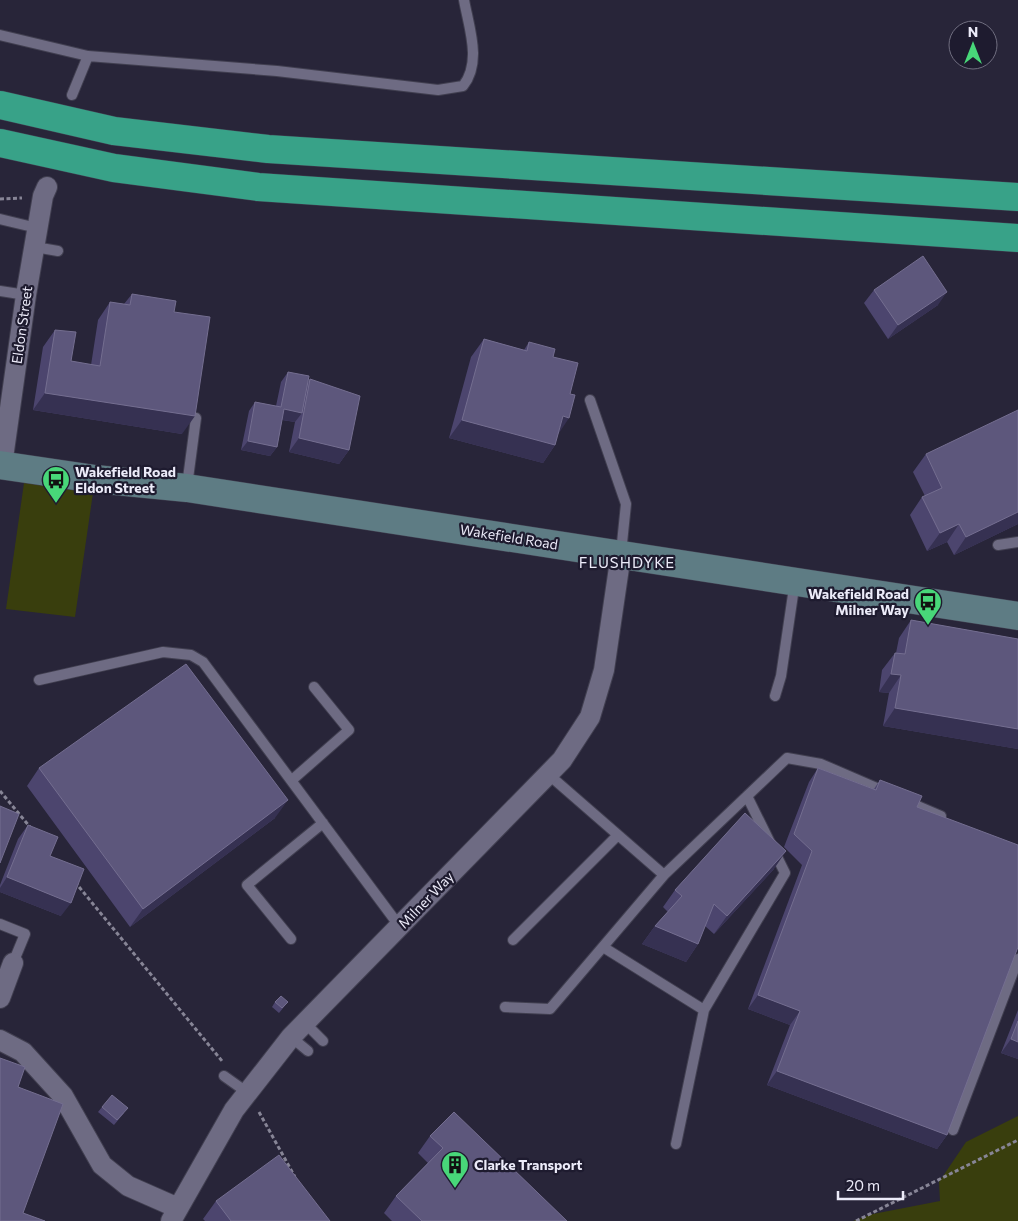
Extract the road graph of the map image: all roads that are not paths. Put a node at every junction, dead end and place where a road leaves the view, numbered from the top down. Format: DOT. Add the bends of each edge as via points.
graph roads {
  1 [pos="464,0"];
  2 [pos="0,35"];
  3 [pos="88,56"];
  4 [pos="72,94"];
  5 [pos="0,104"];
  6 [pos="0,143"];
  7 [pos="48,187"];
  8 [pos="1018,197"];
  9 [pos="0,219"];
  10 [pos="36,238"];
  11 [pos="1018,238"];
  12 [pos="58,251"];
  13 [pos="0,291"];
  14 [pos="26,295"];
  15 [pos="590,400"];
  16 [pos="196,418"];
  17 [pos="1,465"];
  18 [pos="187,488"];
  19 [pos="1018,542"];
  20 [pos="998,545"];
  21 [pos="621,554"];
  22 [pos="795,582"];
  23 [pos="1018,616"];
  24 [pos="39,680"];
  25 [pos="314,687"];
  26 [pos="775,696"];
  27 [pos="548,774"];
  28 [pos="292,780"];
  29 [pos="748,796"];
  30 [pos="323,823"];
  31 [pos="955,823"];
  32 [pos="618,835"];
  33 [pos="664,875"];
  34 [pos="0,924"];
  35 [pos="400,926"];
  36 [pos="291,939"];
  37 [pos="513,940"];
  38 [pos="603,947"];
  39 [pos="1018,959"];
  40 [pos="13,963"];
  41 [pos="0,998"];
  42 [pos="505,1007"];
  43 [pos="704,1010"];
  44 [pos="305,1023"];
  45 [pos="291,1037"];
  46 [pos="0,1040"];
  47 [pos="323,1041"];
  48 [pos="308,1051"];
  49 [pos="224,1076"];
  50 [pos="248,1092"];
  51 [pos="953,1130"];
  52 [pos="676,1144"];
  53 [pos="175,1214"];
  1 -- 3 [label="lane" via="474,52 472,75 463,86 438,90 277,71"];
  2 -- 3 [label="lane"];
  3 -- 4 [label="lane"];
  5 -- 8 [label="highway" via="114,131 268,149"];
  6 -- 11 [label="highway" via="114,168 258,187"];
  7 -- 10 [label="street, Eldon Street" via="43,196"];
  9 -- 10 [label="lane"];
  10 -- 12 [label="lane"];
  10 -- 14 [label="street, Eldon Street"];
  13 -- 14 [label="lane"];
  14 -- 17 [label="street, Eldon Street"];
  15 -- 21 [label="lane" via="626,504"];
  16 -- 18 [label="lane"];
  17 -- 18 [label="main road, Wakefield Road"];
  18 -- 21 [label="main road, Wakefield Road"];
  19 -- 20 [label="lane"];
  21 -- 22 [label="main road, Wakefield Road"];
  21 -- 27 [label="street, Milner Way" via="604,670 590,717 562,760"];
  22 -- 23 [label="main road, Wakefield Road"];
  22 -- 26 [label="lane"];
  24 -- 28 [label="lane" via="163,652 191,655 203,662"];
  25 -- 28 [label="lane" via="349,730"];
  27 -- 32 [label="lane"];
  27 -- 35 [label="street, Milner Way"];
  28 -- 30 [label="lane"];
  29 -- 31 [label="lane" via="787,758 821,764"];
  29 -- 33 [label="lane"];
  29 -- 43 [label="lane" via="785,873"];
  30 -- 35 [label="lane"];
  30 -- 36 [label="lane" via="247,885"];
  32 -- 33 [label="lane"];
  32 -- 37 [label="lane"];
  33 -- 38 [label="lane"];
  34 -- 40 [label="lane" via="25,934"];
  35 -- 44 [label="street, Milner Way"];
  38 -- 42 [label="lane" via="550,1009"];
  38 -- 43 [label="lane"];
  39 -- 51 [label="lane"];
  40 -- 41 [label="street"];
  43 -- 52 [label="lane"];
  44 -- 45 [label="street, Milner Way"];
  44 -- 47 [label="lane"];
  45 -- 48 [label="lane"];
  45 -- 50 [label="street, Milner Way"];
  46 -- 53 [label="street" via="22,1052 63,1096 102,1165 128,1186"];
  49 -- 50 [label="lane"];
  50 -- 53 [label="street, Milner Way" via="234,1110"];
}
